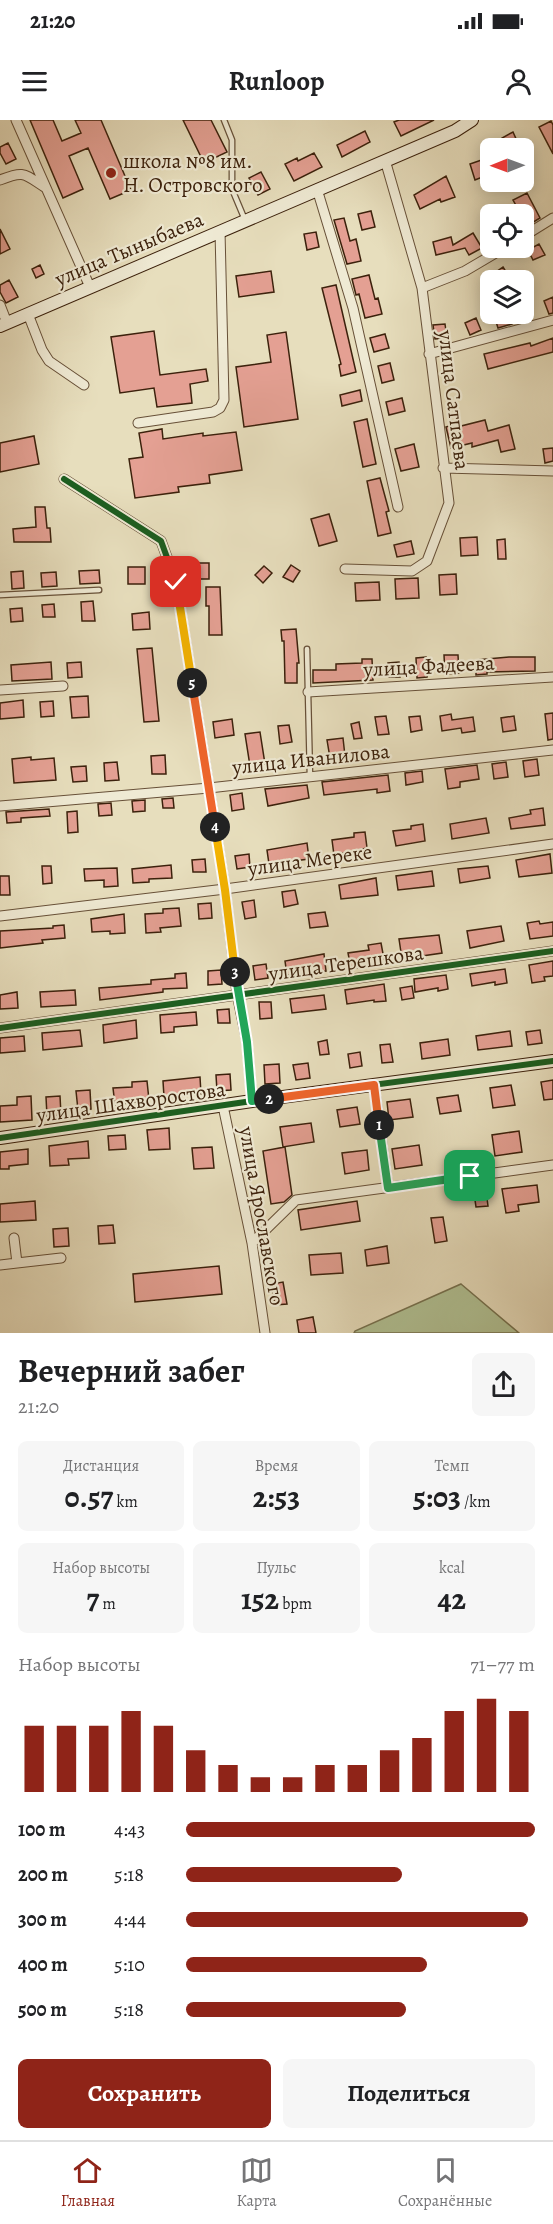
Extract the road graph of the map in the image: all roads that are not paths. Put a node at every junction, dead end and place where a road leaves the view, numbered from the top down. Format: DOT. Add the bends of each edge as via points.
graph roads {
  1 [pos="16,120"];
  2 [pos="224,120"];
  3 [pos="472,120"];
  4 [pos="385,160"];
  5 [pos="0,180"];
  6 [pos="47,189"];
  7 [pos="317,189"];
  8 [pos="553,218"];
  9 [pos="245,220"];
  10 [pos="534,230"];
  11 [pos="220,231"];
  12 [pos="487,258"];
  13 [pos="90,287"];
  14 [pos="422,288"];
  15 [pos="0,306"];
  16 [pos="28,314"];
  17 [pos="553,320"];
  18 [pos="4,325"];
  19 [pos="429,354"];
  20 [pos="84,385"];
  21 [pos="138,423"];
  22 [pos="443,468"];
  23 [pos="553,471"];
  24 [pos="64,479"];
  25 [pos="398,507"];
  26 [pos="345,569"];
  27 [pos="99,590"];
  28 [pos="0,595"];
  29 [pos="307,649"];
  30 [pos="553,678"];
  31 [pos="63,686"];
  32 [pos="0,690"];
  33 [pos="308,692"];
  34 [pos="553,750"];
  35 [pos="310,777"];
  36 [pos="209,788"];
  37 [pos="0,806"];
  38 [pos="553,844"];
  39 [pos="225,890"];
  40 [pos="0,916"];
  41 [pos="553,951"];
  42 [pos="237,994"];
  43 [pos="0,1028"];
  44 [pos="553,1062"];
  45 [pos="374,1085"];
  46 [pos="252,1101"];
  47 [pos="223,1106"];
  48 [pos="0,1138"];
  49 [pos="553,1165"];
  50 [pos="388,1188"];
  51 [pos="14,1238"];
  52 [pos="252,1243"];
  53 [pos="61,1258"];
  54 [pos="17,1263"];
  55 [pos="0,1265"];
  56 [pos="264,1333"];
  1 -- 6 [label="street"];
  2 -- 9 [label="lane" via="232,140 232,189"];
  3 -- 4 [label="street, улица Тыныбаева"];
  4 -- 7 [label="street, улица Тыныбаева"];
  4 -- 14 [label="street, улица Сатпаева"];
  5 -- 6 [label="street" via="25,174"];
  6 -- 13 [label="street"];
  7 -- 9 [label="street, улица Тыныбаева"];
  7 -- 25 [label="street" via="353,308"];
  8 -- 10 [label="street"];
  9 -- 11 [label="street, улица Тыныбаева"];
  11 -- 13 [label="street, улица Тыныбаева"];
  11 -- 21 [label="street" via="224,399 213,412"];
  12 -- 14 [label="street"];
  13 -- 16 [label="street, улица Тыныбаева"];
  14 -- 19 [label="street, улица Сатпаева"];
  15 -- 18 [label="street"];
  16 -- 18 [label="street, улица Тыныбаева"];
  16 -- 20 [label="street" via="49,361"];
  17 -- 19 [label="street"];
  19 -- 22 [label="street, улица Сатпаева"];
  22 -- 23 [label="street"];
  22 -- 26 [label="street, улица Сатпаева" via="449,503 427,561 412,571"];
  24 -- 36 [label="street, улица Ярославского" via="161,541 176,582"];
  27 -- 28 [label="lane"];
  29 -- 33 [label="lane"];
  30 -- 33 [label="street, улица Фадеева"];
  31 -- 32 [label="street"];
  33 -- 35 [label="lane"];
  34 -- 35 [label="street, улица Иванилова"];
  35 -- 36 [label="street, улица Иванилова"];
  36 -- 37 [label="street, улица Иванилова"];
  36 -- 39 [label="street, улица Ярославского"];
  38 -- 39 [label="street, улица Мереке"];
  39 -- 40 [label="street, улица Мереке"];
  39 -- 42 [label="street, улица Ярославского"];
  41 -- 42 [label="street, улица Терешкова"];
  42 -- 43 [label="street, улица Терешкова"];
  42 -- 46 [label="street, улица Ярославского" via="247,1042"];
  44 -- 45 [label="street, улица Шахворостова"];
  45 -- 46 [label="street, улица Шахворостова"];
  45 -- 50 [label="street"];
  46 -- 47 [label="street, улица Шахворостова"];
  47 -- 48 [label="street, улица Шахворостова"];
  47 -- 52 [label="street, улица Ярославского"];
  49 -- 50 [label="street"];
  50 -- 52 [label="street" via="296,1200"];
  51 -- 54 [label="street"];
  52 -- 56 [label="street, улица Ярославского"];
  53 -- 54 [label="street"];
  54 -- 55 [label="street"];
}
